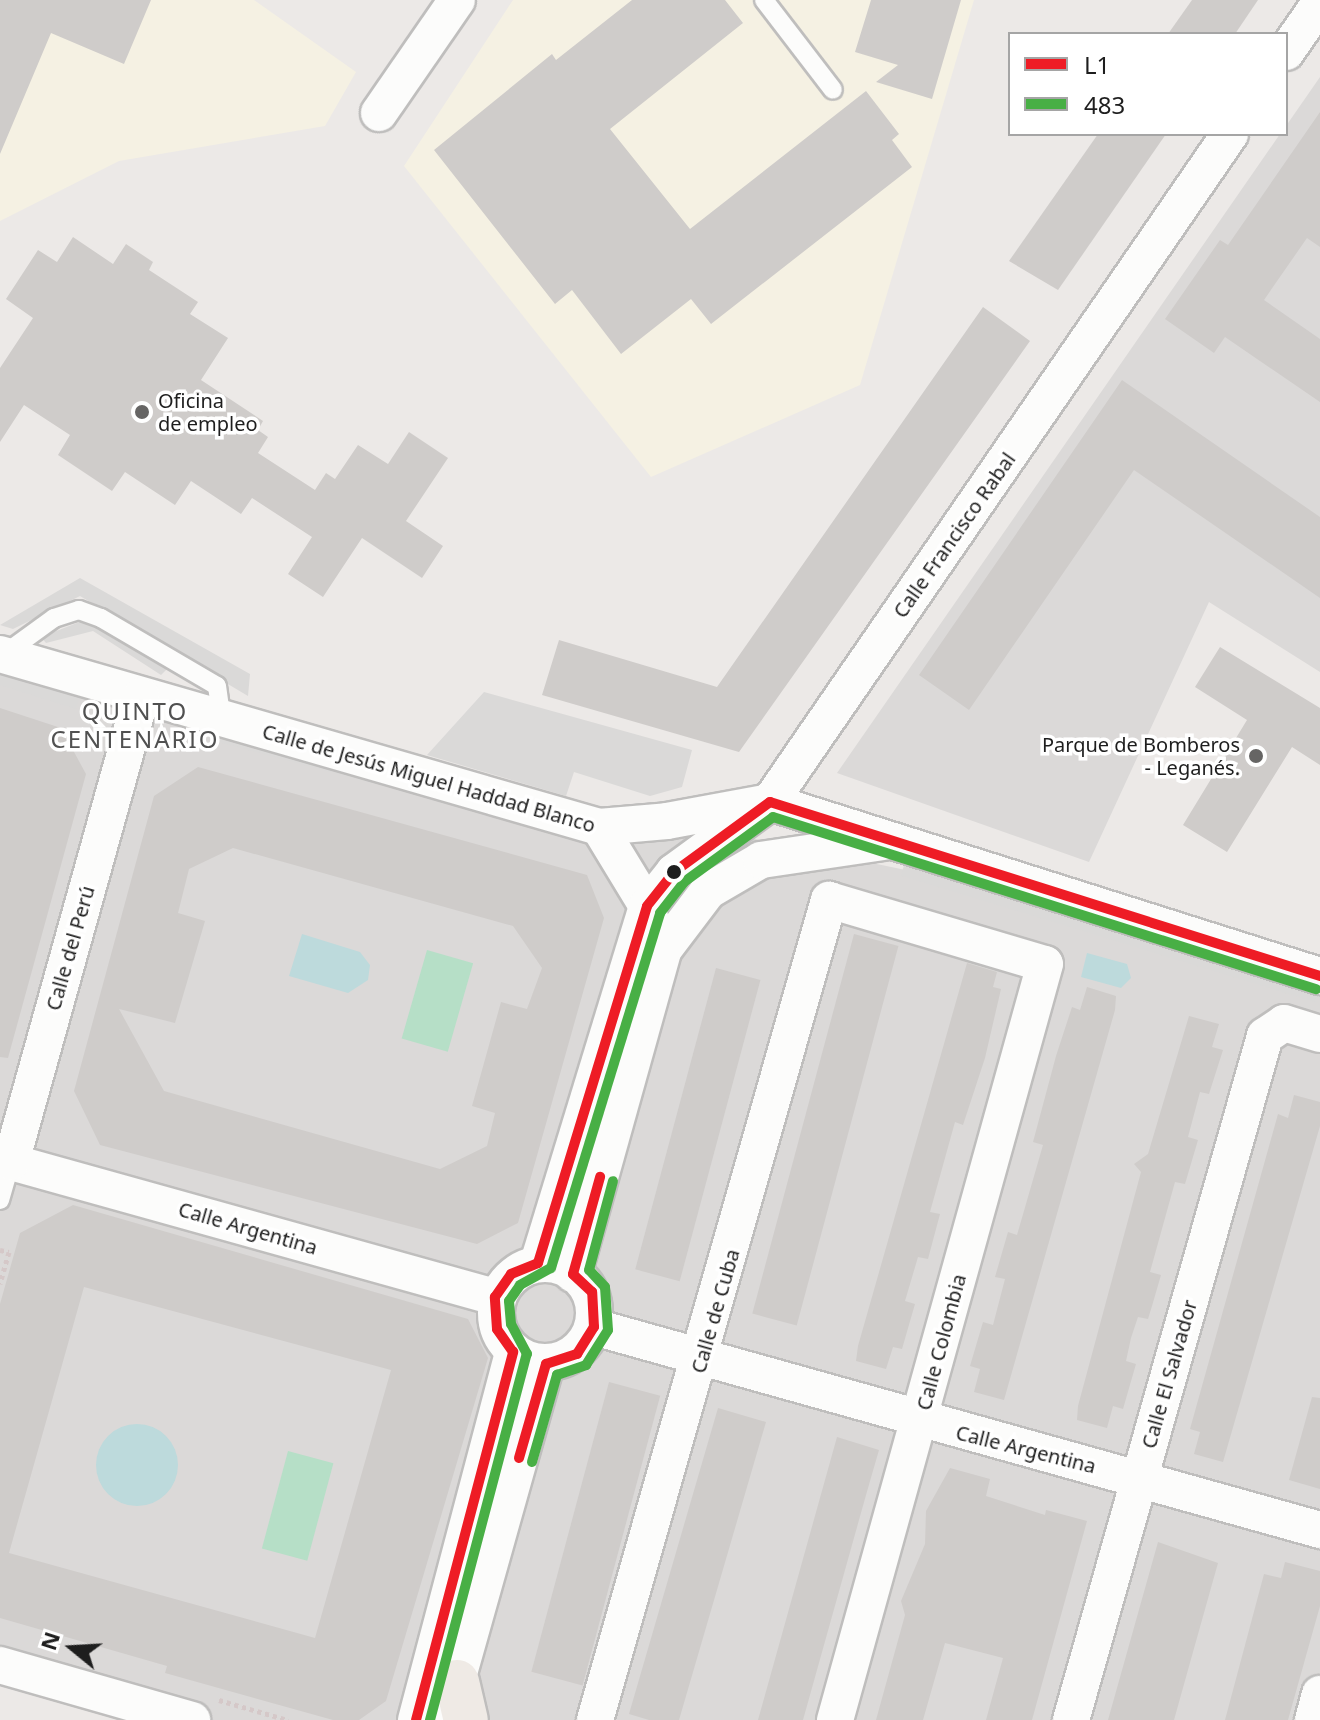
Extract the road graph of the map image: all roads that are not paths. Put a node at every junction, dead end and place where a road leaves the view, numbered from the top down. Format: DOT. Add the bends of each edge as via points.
graph roads {
  1 [pos="457,0"];
  2 [pos="764,0"];
  3 [pos="1320,3"];
  4 [pos="1288,49"];
  5 [pos="833,90"];
  6 [pos="379,113"];
  7 [pos="1229,136"];
  8 [pos="1,655"];
  9 [pos="141,696"];
  10 [pos="222,720"];
  11 [pos="770,802"];
  12 [pos="599,827"];
  13 [pos="892,841"];
  14 [pos="761,860"];
  15 [pos="829,900"];
  16 [pos="647,906"];
  17 [pos="661,961"];
  18 [pos="1320,976"];
  19 [pos="1320,1034"];
  20 [pos="5,1160"];
  21 [pos="0,1200"];
  22 [pos="538,1263"];
  23 [pos="573,1274"];
  24 [pos="495,1297"];
  25 [pos="594,1327"];
  26 [pos="530,1358"];
  27 [pos="701,1360"];
  28 [pos="919,1421"];
  29 [pos="1139,1477"];
  30 [pos="1320,1530"];
  31 [pos="0,1665"];
  32 [pos="1320,1694"];
  33 [pos="434,1712"];
  34 [pos="192,1720"];
  35 [pos="595,1720"];
  36 [pos="835,1720"];
  37 [pos="1071,1720"];
  38 [pos="1313,1720"];
  1 -- 6 [label="street"];
  2 -- 5 [label="lane"];
  3 -- 4 [label="street"];
  7 -- 11 [label="street, Calle Francisco Rabal"];
  8 -- 9 [label="street, Calle de Jesús Miguel Haddad Blanco"];
  8 -- 10 [label="lane" via="54,618 79,610 217,686"];
  9 -- 10 [label="street, Calle de Jesús Miguel Haddad Blanco"];
  9 -- 20 [label="street, Calle del Perú"];
  10 -- 12 [label="street, Calle de Jesús Miguel Haddad Blanco"];
  11 -- 12 [label="street, Calle de Jesús Miguel Haddad Blanco"];
  11 -- 13 [label="street, Calle de Jesús Miguel Haddad Blanco"];
  11 -- 14 [label="street"];
  11 -- 16 [label="street, Calle Francisco Rabal" via="674,872"];
  12 -- 16 [label="street"];
  13 -- 14 [label="street"];
  13 -- 18 [label="street, Calle de Jesús Miguel Haddad Blanco"];
  14 -- 17 [label="street" via="708,891 664,949"];
  15 -- 27 [label="street, Calle de Cuba"];
  15 -- 28 [label="street, Calle Colombia" via="1045,964"];
  16 -- 17 [label="street"];
  16 -- 22 [label="street"];
  17 -- 23 [label="street"];
  19 -- 29 [label="street, Calle El Salvador" via="1284,1023 1271,1029"];
  20 -- 21 [label="lane, Calle del Perú"];
  20 -- 24 [label="street, Calle Argentina"];
  22 -- 23 [label="street"];
  22 -- 24 [label="street" via="511,1274"];
  23 -- 25 [label="street" via="592,1292"];
  24 -- 26 [label="street" via="497,1329"];
  25 -- 26 [label="street" via="577,1354"];
  25 -- 27 [label="street, Calle Argentina"];
  26 -- 33 [label="street"];
  26 -- 33 [label="street"];
  27 -- 28 [label="street, Calle Argentina"];
  27 -- 35 [label="street, Calle de Cuba"];
  28 -- 29 [label="street, Calle Argentina"];
  28 -- 36 [label="street, Calle Colombia"];
  29 -- 30 [label="street, Calle Argentina"];
  29 -- 37 [label="street, Calle El Salvador"];
  31 -- 34 [label="street"];
  32 -- 38 [label="street"];
}
